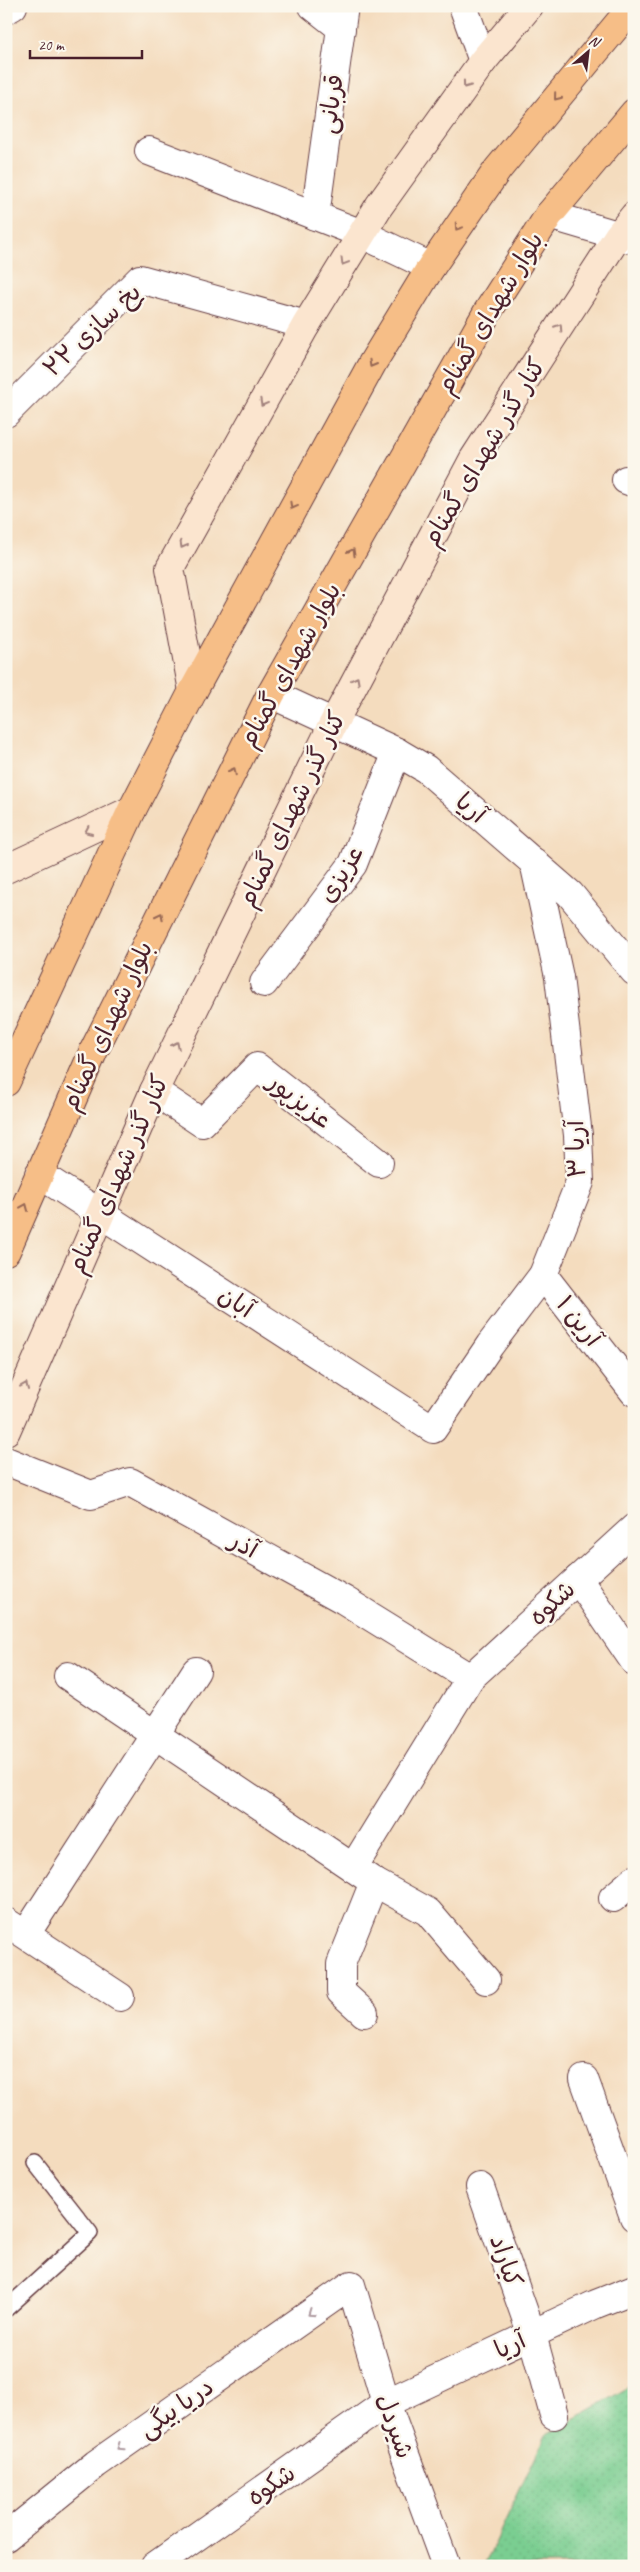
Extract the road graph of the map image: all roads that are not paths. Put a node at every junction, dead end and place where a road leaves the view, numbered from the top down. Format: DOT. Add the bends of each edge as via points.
graph roads {
  1 [pos="13,6"];
  2 [pos="313,6"];
  3 [pos="463,6"];
  4 [pos="529,6"];
  5 [pos="633,6"];
  6 [pos="6,10"];
  7 [pos="343,17"];
  8 [pos="483,61"];
  9 [pos="634,113"];
  10 [pos="149,151"];
  11 [pos="549,215"];
  12 [pos="315,216"];
  13 [pos="628,231"];
  14 [pos="362,234"];
  15 [pos="431,267"];
  16 [pos="306,325"];
  17 [pos="6,413"];
  18 [pos="193,691"];
  19 [pos="272,694"];
  20 [pos="333,724"];
  21 [pos="397,752"];
  22 [pos="132,810"];
  23 [pos="534,862"];
  24 [pos="6,869"];
  25 [pos="634,971"];
  26 [pos="264,984"];
  27 [pos="6,1082"];
  28 [pos="154,1091"];
  29 [pos="379,1163"];
  30 [pos="39,1174"];
  31 [pos="99,1213"];
  32 [pos="6,1252"];
  33 [pos="543,1275"];
  34 [pos="634,1392"];
  35 [pos="432,1429"];
  36 [pos="6,1431"];
  37 [pos="6,1461"];
  38 [pos="634,1528"];
  39 [pos="578,1579"];
  40 [pos="634,1661"];
  41 [pos="196,1671"];
  42 [pos="68,1676"];
  43 [pos="470,1678"];
  44 [pos="155,1734"];
  45 [pos="364,1875"];
  46 [pos="634,1880"];
  47 [pos="613,1898"];
  48 [pos="16,1928"];
  49 [pos="486,1980"];
  50 [pos="120,1997"];
  51 [pos="364,2013"];
  52 [pos="584,2079"];
  53 [pos="35,2163"];
  54 [pos="480,2187"];
  55 [pos="634,2217"];
  56 [pos="350,2285"];
  57 [pos="634,2289"];
  58 [pos="6,2309"];
  59 [pos="532,2335"];
  60 [pos="386,2403"];
  61 [pos="554,2415"];
  62 [pos="6,2537"];
  63 [pos="155,2566"];
  64 [pos="446,2566"];
  1 -- 6 [label="street"];
  2 -- 7 [label="street, قربانی"];
  3 -- 8 [label="street"];
  4 -- 8 [label="street"];
  5 -- 15 [label="highway, one-way" via="498,169"];
  7 -- 12 [label="street, قربانی"];
  8 -- 14 [label="street, one-way"];
  9 -- 11 [label="highway, بلوار شهدای گمنام"];
  10 -- 12 [label="street"];
  11 -- 13 [label="street"];
  19 -- 11 [label="highway, بلوار شهدای گمنام, one-way" via="483,319"];
  12 -- 14 [label="street"];
  20 -- 13 [label="street, کنار گذر شهدای گمنام, one-way" via="474,460"];
  14 -- 15 [label="street"];
  14 -- 16 [label="street, one-way"];
  15 -- 18 [label="highway, one-way" via="373,362"];
  16 -- 17 [label="street, یخ سازی ۲۲" via="140,279"];
  16 -- 18 [label="street, one-way" via="170,568"];
  18 -- 22 [label="highway"];
  19 -- 20 [label="street, آریا"];
  30 -- 19 [label="highway, بلوار شهدای گمنام, one-way" via="105,1026"];
  20 -- 21 [label="street, آریا"];
  28 -- 20 [label="street, کنار گذر شهدای گمنام, one-way"];
  21 -- 23 [label="street, آریا" via="426,770"];
  21 -- 26 [label="street, عزیزی" via="353,864"];
  22 -- 24 [label="street, one-way"];
  22 -- 27 [label="highway"];
  23 -- 25 [label="street, آریا" via="570,894"];
  23 -- 33 [label="street, آریا ۳" via="559,977 578,1135 580,1182"];
  28 -- 29 [label="street, عزیزپور" via="202,1123 257,1067"];
  28 -- 31 [label="street, کنار گذر شهدای گمنام"];
  30 -- 31 [label="street, آبان"];
  32 -- 30 [label="highway, بلوار شهدای گمنام, one-way"];
  31 -- 35 [label="street, آبان"];
  36 -- 31 [label="street, کنار گذر شهدای گمنام, one-way"];
  33 -- 34 [label="street, آرین ۱"];
  33 -- 35 [label="street, آریا ۳"];
  37 -- 43 [label="street, آذر" via="91,1495 130,1482 344,1600"];
  38 -- 39 [label="street, شکوه"];
  39 -- 40 [label="street"];
  39 -- 43 [label="street, شکوه"];
  41 -- 44 [label="street"];
  42 -- 44 [label="street"];
  43 -- 45 [label="street, شکوه"];
  44 -- 45 [label="street"];
  44 -- 48 [label="street"];
  45 -- 49 [label="street" via="428,1912"];
  45 -- 51 [label="street, شکوه" via="341,1964 341,1992"];
  46 -- 47 [label="street"];
  48 -- 50 [label="street"];
  52 -- 55 [label="street"];
  53 -- 58 [label="lane" via="90,2233"];
  54 -- 59 [label="street, کیاراد"];
  56 -- 60 [label="street, شیردل"];
  56 -- 62 [label="street, دریا بیگی, one-way" via="96,2464"];
  57 -- 59 [label="street, آریا"];
  59 -- 60 [label="street, آریا"];
  59 -- 61 [label="street, کیاراد"];
  60 -- 63 [label="street, شکوه"];
  60 -- 64 [label="street, شیردل"];
}
